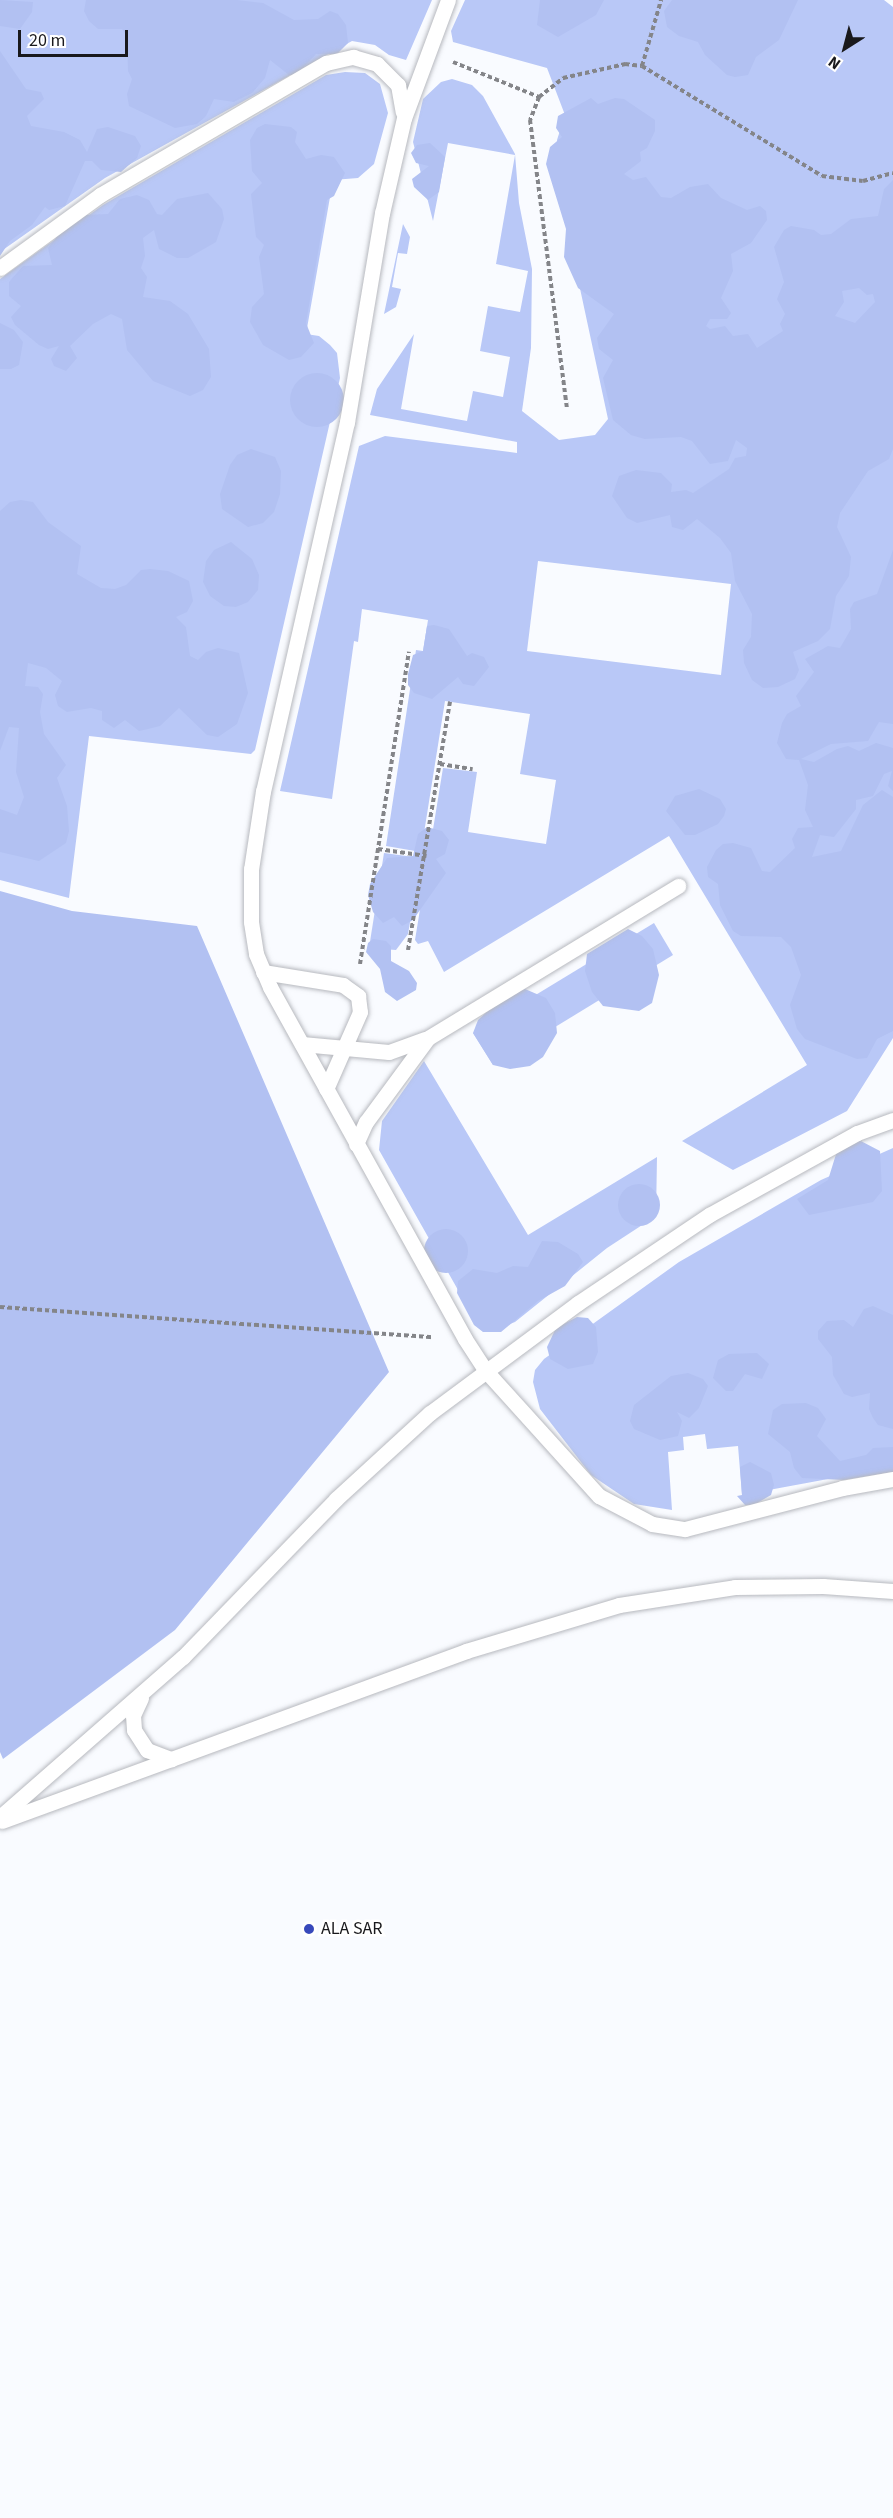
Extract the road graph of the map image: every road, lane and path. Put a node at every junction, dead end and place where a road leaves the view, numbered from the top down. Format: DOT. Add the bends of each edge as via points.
graph roads {
  1 [pos="448,0"];
  2 [pos="661,0"];
  3 [pos="428,52"];
  4 [pos="642,66"];
  5 [pos="539,97"];
  6 [pos="404,118"];
  7 [pos="893,173"];
  8 [pos="0,268"];
  9 [pos="567,410"];
  10 [pos="409,652"];
  11 [pos="450,702"];
  12 [pos="440,764"];
  13 [pos="473,769"];
  14 [pos="378,849"];
  15 [pos="426,856"];
  16 [pos="678,886"];
  17 [pos="408,951"];
  18 [pos="263,972"];
  19 [pos="358,977"];
  20 [pos="428,1038"];
  21 [pos="302,1044"];
  22 [pos="344,1048"];
  23 [pos="326,1089"];
  24 [pos="893,1120"];
  25 [pos="356,1144"];
  26 [pos="0,1306"];
  27 [pos="465,1339"];
  28 [pos="485,1370"];
  29 [pos="893,1479"];
  30 [pos="893,1591"];
  31 [pos="145,1692"];
  32 [pos="171,1759"];
  33 [pos="0,1820"];
  1 -- 3 [label="lane"];
  2 -- 4 [label="path"];
  3 -- 5 [label="path"];
  3 -- 6 [label="lane"];
  4 -- 5 [label="path" via="625,64 563,78"];
  4 -- 7 [label="path" via="822,176 863,181"];
  5 -- 9 [label="path" via="530,120"];
  6 -- 8 [label="lane" via="403,98 388,72 367,59 339,58 100,195"];
  6 -- 18 [label="lane" via="382,213 347,422 255,838 251,922"];
  10 -- 14 [label="path"];
  11 -- 12 [label="path"];
  12 -- 13 [label="path"];
  12 -- 15 [label="path"];
  14 -- 15 [label="path"];
  14 -- 19 [label="path"];
  15 -- 17 [label="path"];
  16 -- 20 [label="lane"];
  18 -- 21 [label="lane"];
  18 -- 22 [label="lane" via="351,988 361,1007"];
  20 -- 22 [label="lane" via="389,1052"];
  20 -- 25 [label="lane" via="366,1122"];
  21 -- 22 [label="lane"];
  21 -- 23 [label="lane"];
  22 -- 23 [label="lane"];
  23 -- 25 [label="lane"];
  24 -- 28 [label="lane" via="857,1132 709,1215"];
  25 -- 27 [label="lane"];
  26 -- 27 [label="path"];
  27 -- 28 [label="lane"];
  28 -- 29 [label="lane" via="599,1497 622,1511 666,1528 694,1527 842,1488"];
  28 -- 31 [label="lane" via="430,1413 336,1499"];
  30 -- 32 [label="lane" via="823,1586 735,1587 619,1605 466,1651"];
  31 -- 32 [label="lane" via="133,1715 134,1730 147,1750"];
  31 -- 33 [label="lane"];
  32 -- 33 [label="lane"];
}
